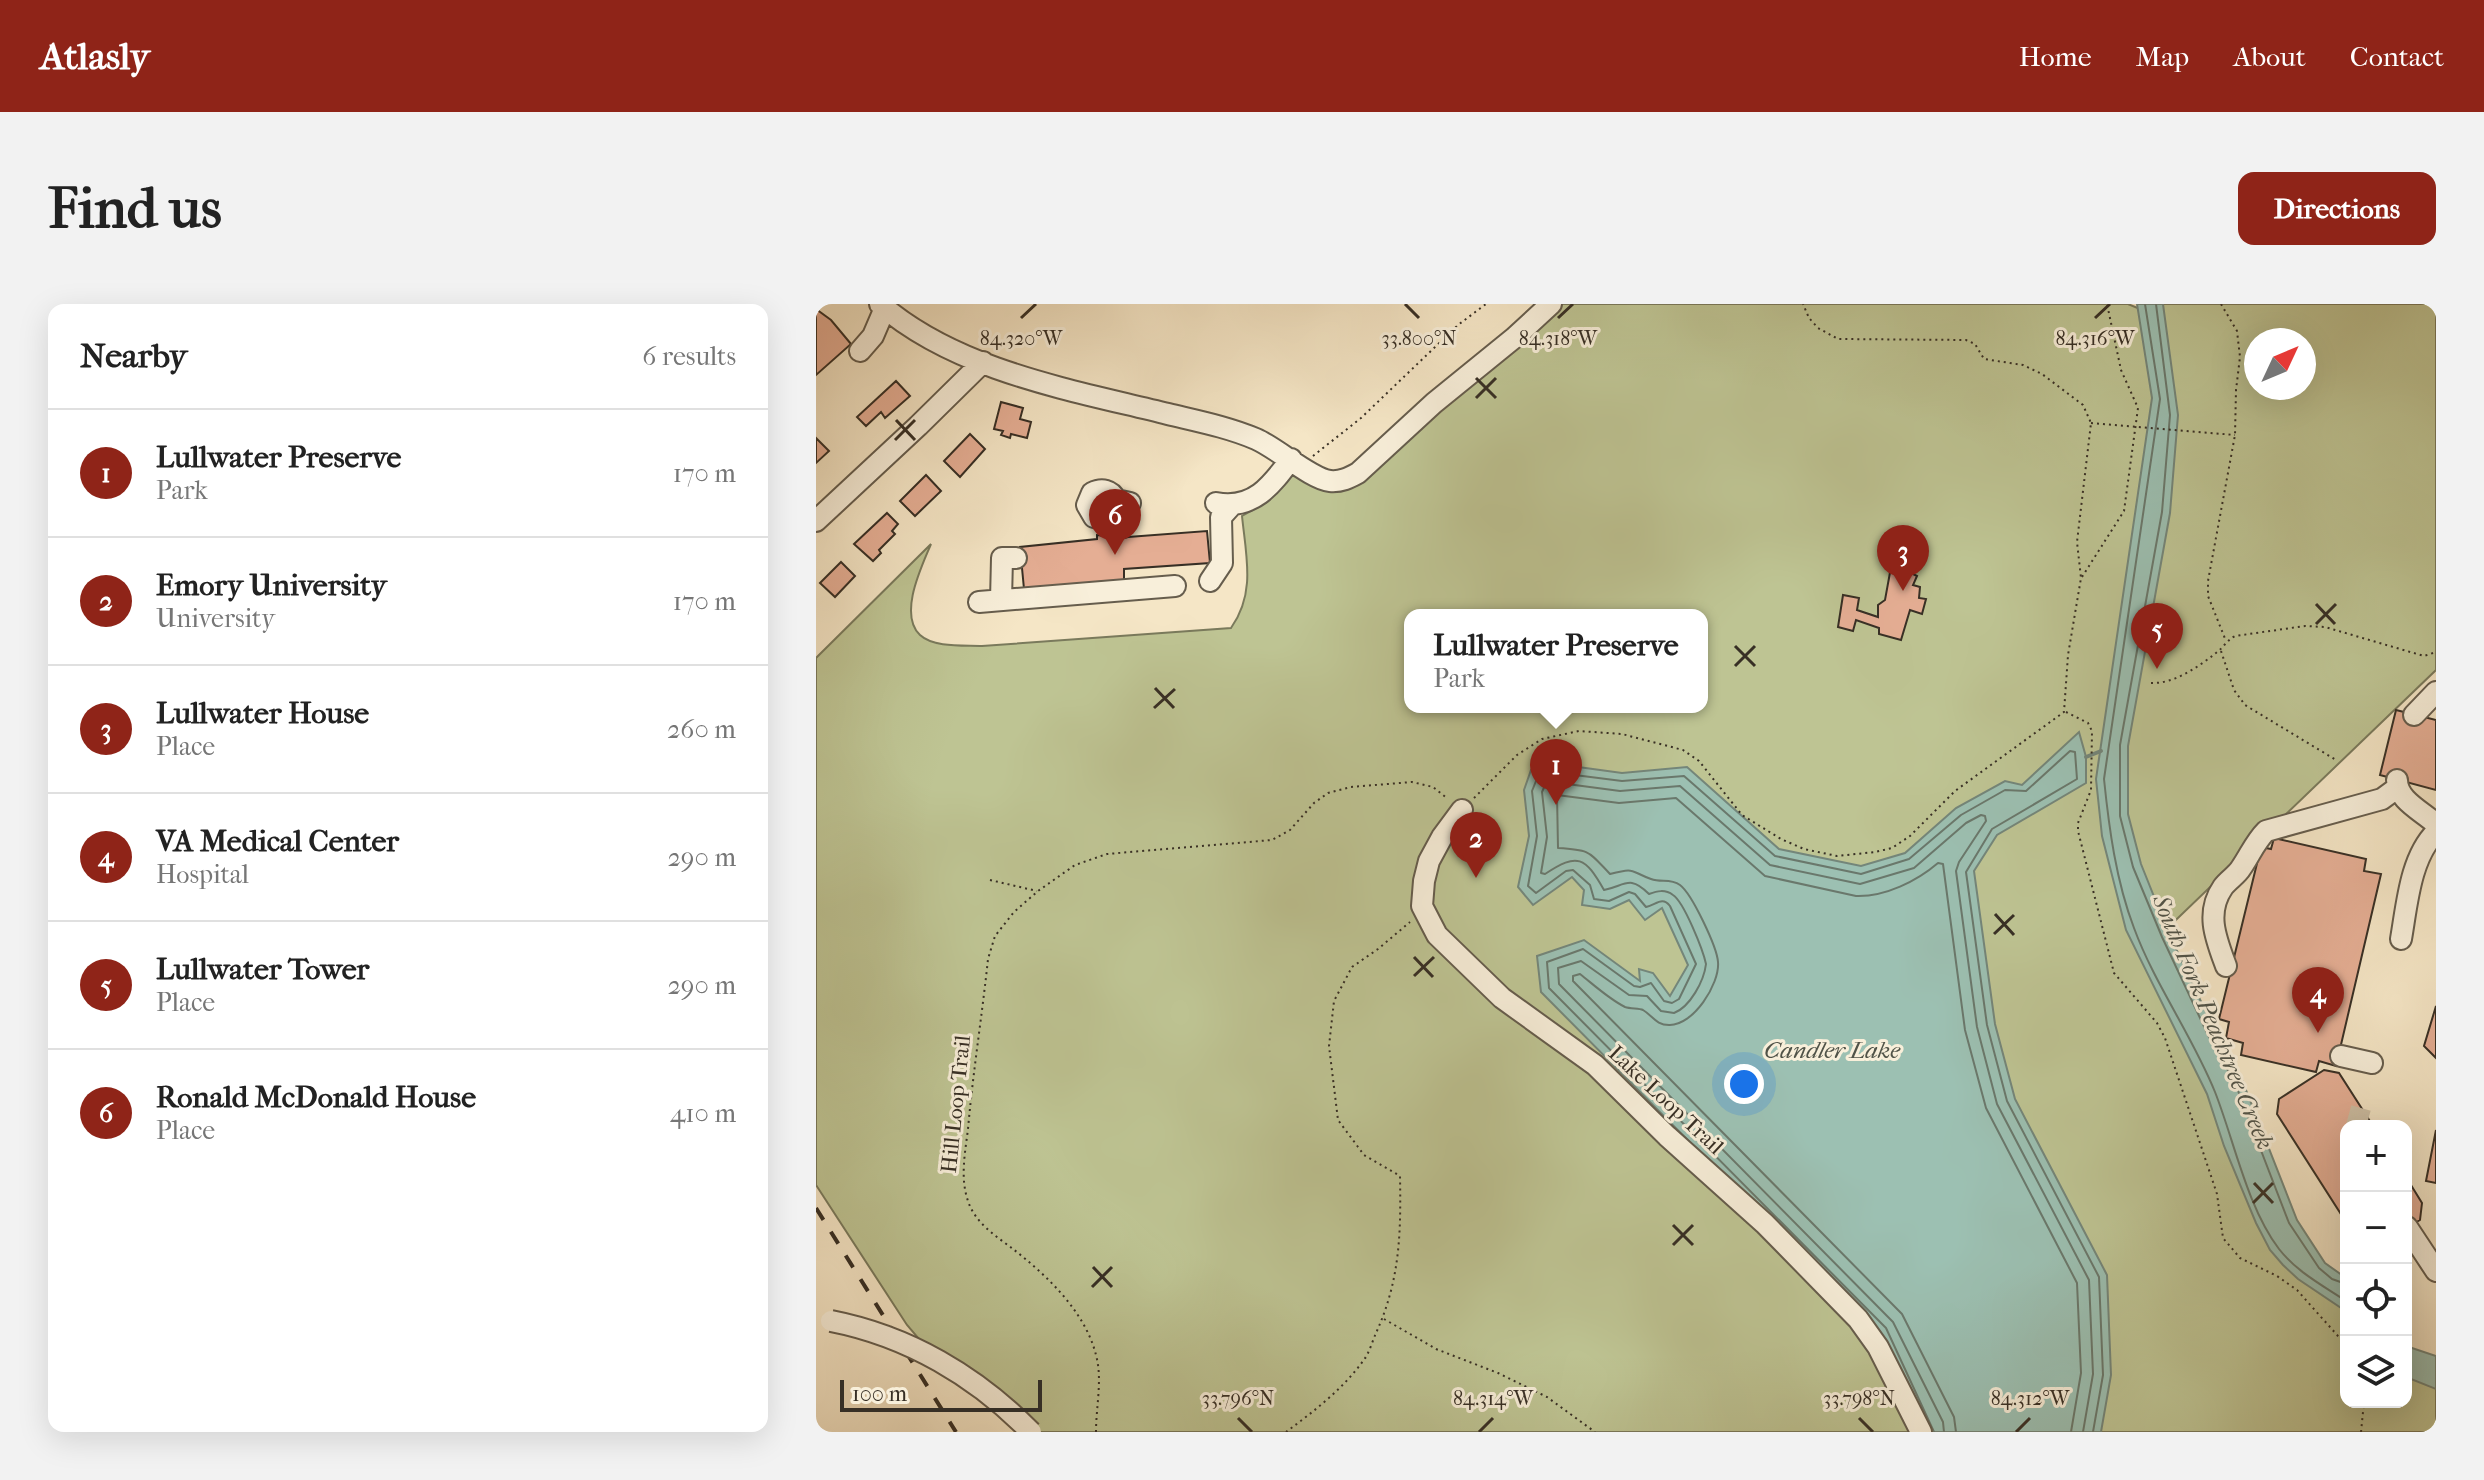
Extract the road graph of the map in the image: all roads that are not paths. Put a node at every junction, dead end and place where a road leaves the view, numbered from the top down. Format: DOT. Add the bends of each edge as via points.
graph roads {
  1 [pos="1551,304"];
  2 [pos="882,306"];
  3 [pos="860,351"];
  4 [pos="983,362"];
  5 [pos="1296,462"];
  6 [pos="816,521"];
  7 [pos="1016,558"];
  8 [pos="1210,581"];
  9 [pos="1175,586"];
  10 [pos="1001,600"];
  11 [pos="979,602"];
  12 [pos="2436,692"];
  13 [pos="2414,715"];
  14 [pos="1462,810"];
  15 [pos="2436,824"];
  16 [pos="2436,832"];
  17 [pos="2401,939"];
  18 [pos="2226,966"];
  19 [pos="2341,1056"];
  20 [pos="2372,1063"];
  21 [pos="2412,1235"];
  22 [pos="2436,1271"];
  23 [pos="824,1319"];
  24 [pos="1031,1432"];
  25 [pos="1921,1432"];
  1 -- 5 [label="street" via="1358,473 1329,481"];
  2 -- 3 [label="street" via="873,336"];
  2 -- 4 [label="street" via="925,335"];
  4 -- 5 [label="street" via="1238,433"];
  4 -- 6 [label="street"];
  5 -- 8 [label="street" via="1260,496 1224,505 1222,563"];
  7 -- 10 [label="street" via="1002,558"];
  9 -- 10 [label="street"];
  10 -- 11 [label="street"];
  12 -- 13 [label="street"];
  14 -- 25 [label="street, Lake Loop Trail" via="1429,861 1422,906 1437,935 1502,998 1595,1065 1858,1319"];
  15 -- 18 [label="street" via="2402,797 2397,784 2382,799 2266,831 2215,904 2212,925"];
  16 -- 17 [label="street" via="2422,850"];
  19 -- 20 [label="street"];
  21 -- 22 [label="street"];
  23 -- 24 [label="street, bridge" via="877,1333 936,1359 986,1391"];
}
